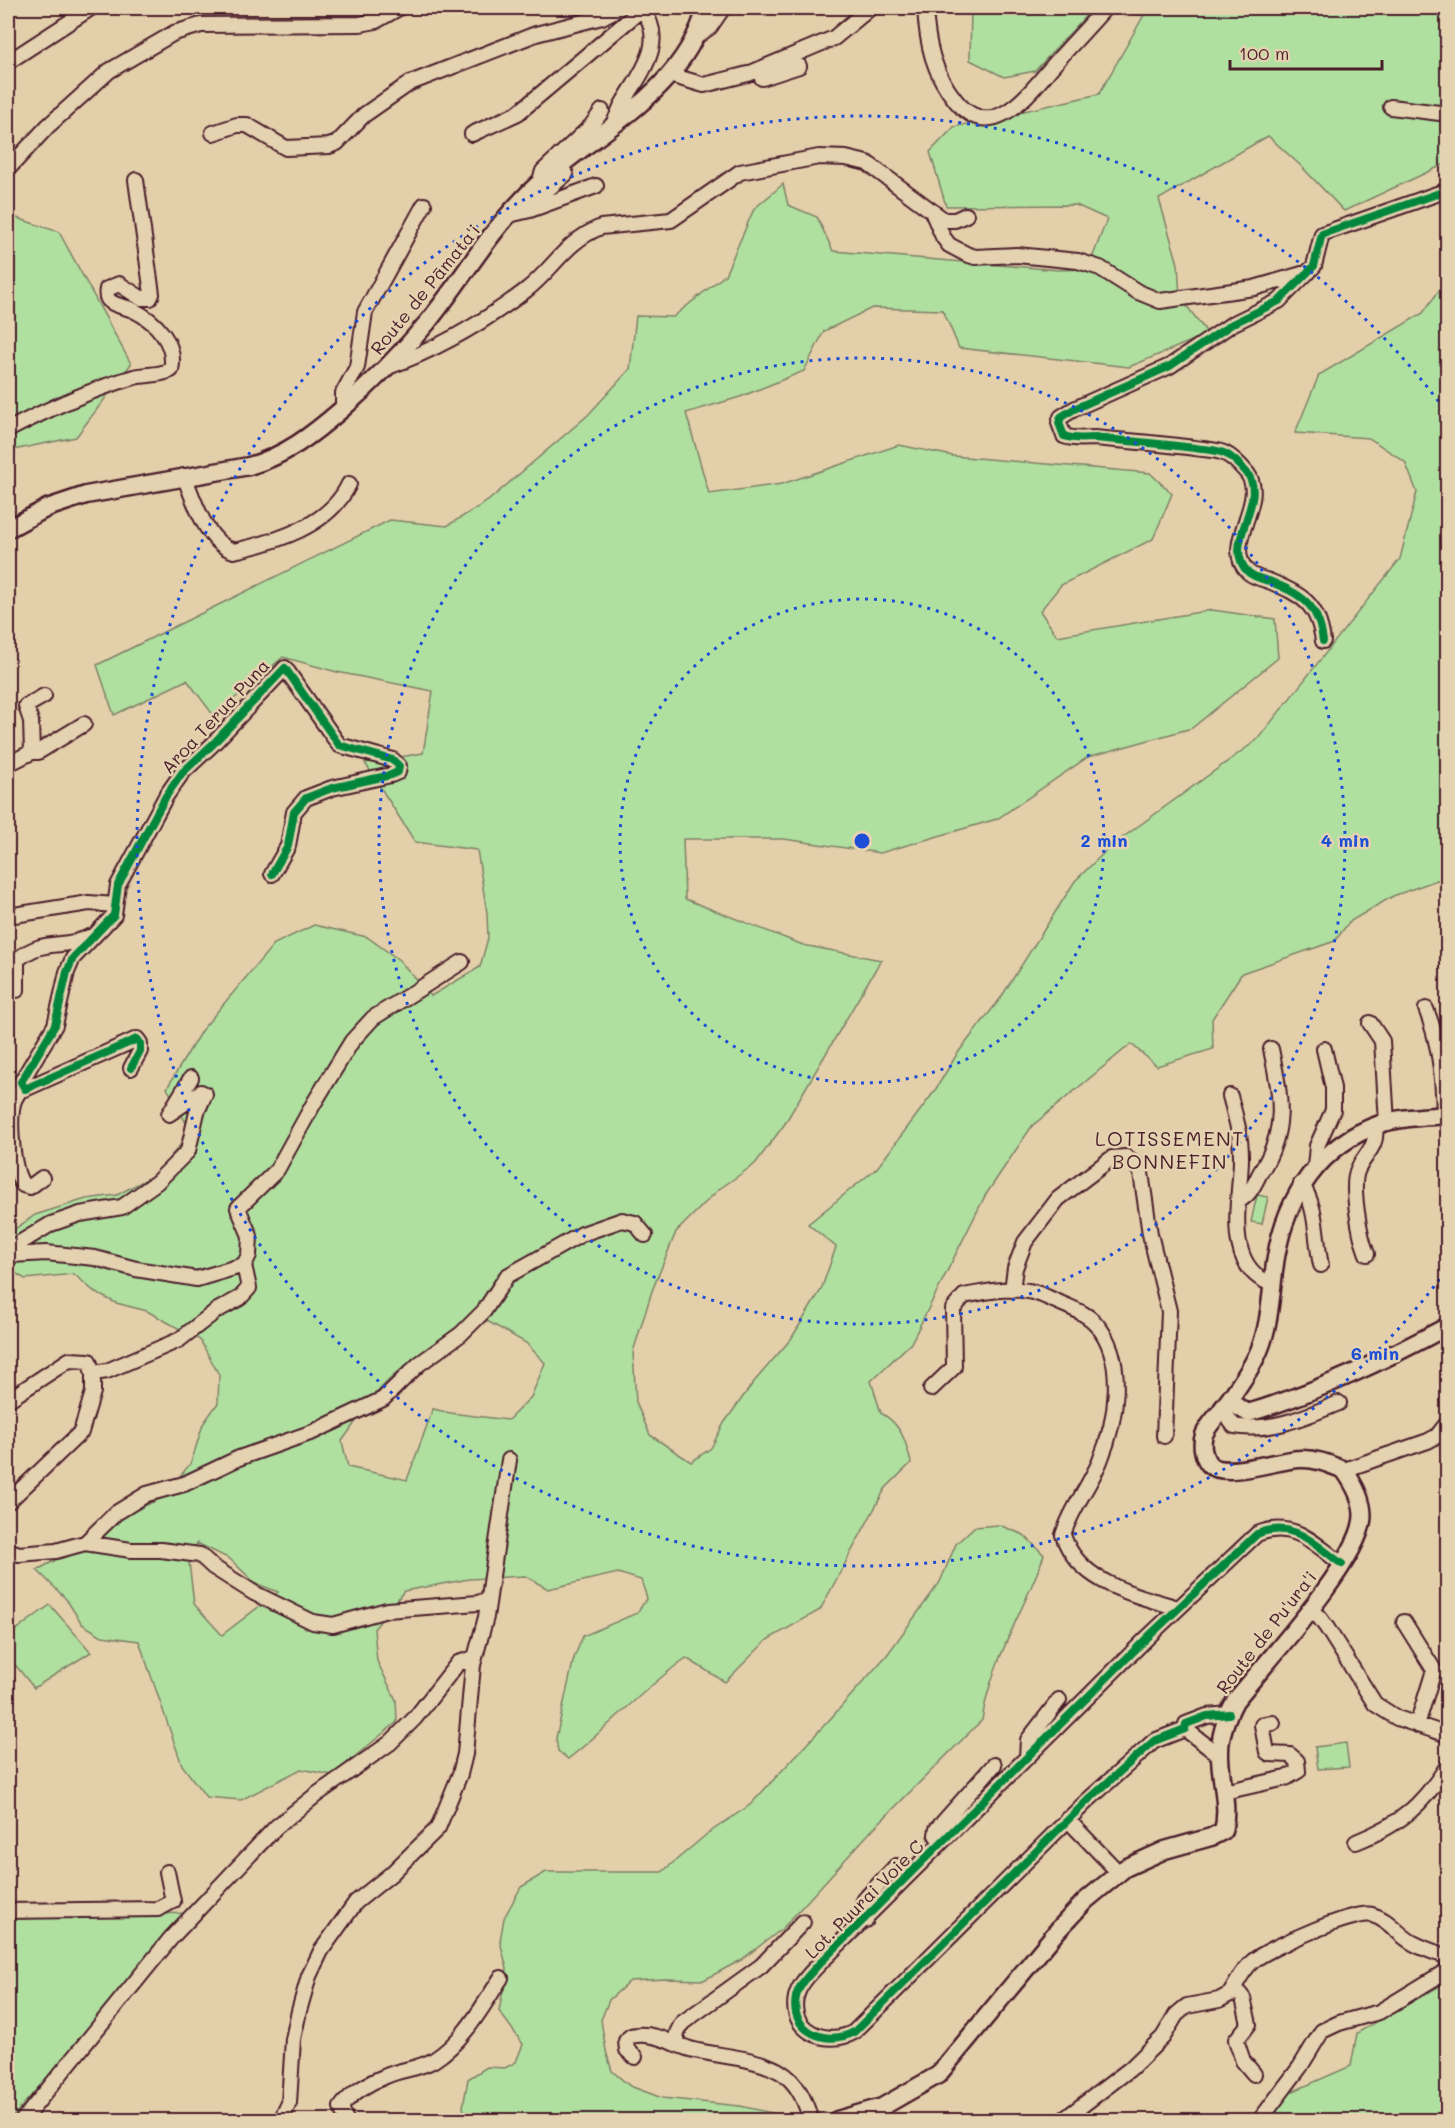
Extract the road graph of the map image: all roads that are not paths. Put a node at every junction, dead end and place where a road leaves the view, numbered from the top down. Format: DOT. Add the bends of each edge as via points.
graph roads {
  1 [pos="91,8"];
  2 [pos="399,8"];
  3 [pos="619,8"];
  4 [pos="641,8"];
  5 [pos="706,8"];
  6 [pos="723,8"];
  7 [pos="870,8"];
  8 [pos="925,8"];
  9 [pos="1105,8"];
  10 [pos="693,39"];
  11 [pos="8,62"];
  12 [pos="800,66"];
  13 [pos="670,75"];
  14 [pos="696,85"];
  15 [pos="1391,107"];
  16 [pos="602,111"];
  17 [pos="1448,114"];
  18 [pos="610,129"];
  19 [pos="213,133"];
  20 [pos="472,134"];
  21 [pos="749,158"];
  22 [pos="8,169"];
  23 [pos="740,172"];
  24 [pos="566,174"];
  25 [pos="136,180"];
  26 [pos="538,184"];
  27 [pos="596,186"];
  28 [pos="1448,190"];
  29 [pos="424,205"];
  30 [pos="933,214"];
  31 [pos="512,215"];
  32 [pos="966,215"];
  33 [pos="1309,272"];
  34 [pos="388,367"];
  35 [pos="343,408"];
  36 [pos="8,430"];
  37 [pos="184,476"];
  38 [pos="349,484"];
  39 [pos="8,529"];
  40 [pos="1323,641"];
  41 [pos="44,696"];
  42 [pos="84,724"];
  43 [pos="32,752"];
  44 [pos="8,764"];
  45 [pos="272,874"];
  46 [pos="115,905"];
  47 [pos="8,916"];
  48 [pos="91,936"];
  49 [pos="462,962"];
  50 [pos="17,990"];
  51 [pos="1426,1009"];
  52 [pos="1370,1023"];
  53 [pos="1271,1049"];
  54 [pos="1324,1049"];
  55 [pos="130,1068"];
  56 [pos="190,1078"];
  57 [pos="22,1087"];
  58 [pos="1230,1096"];
  59 [pos="1446,1115"];
  60 [pos="1381,1125"];
  61 [pos="1315,1167"];
  62 [pos="42,1178"];
  63 [pos="1301,1184"];
  64 [pos="1238,1202"];
  65 [pos="645,1235"];
  66 [pos="1367,1254"];
  67 [pos="1321,1265"];
  68 [pos="244,1266"];
  69 [pos="1272,1284"];
  70 [pos="1012,1290"];
  71 [pos="1448,1326"];
  72 [pos="93,1373"];
  73 [pos="931,1389"];
  74 [pos="8,1400"];
  75 [pos="1228,1401"];
  76 [pos="1340,1403"];
  77 [pos="1218,1415"];
  78 [pos="1448,1422"];
  79 [pos="1164,1436"];
  80 [pos="509,1460"];
  81 [pos="1344,1470"];
  82 [pos="8,1502"];
  83 [pos="85,1543"];
  84 [pos="8,1550"];
  85 [pos="1342,1564"];
  86 [pos="489,1599"];
  87 [pos="1178,1608"];
  88 [pos="1309,1610"];
  89 [pos="1404,1622"];
  90 [pos="475,1658"];
  91 [pos="1059,1700"];
  92 [pos="1228,1714"];
  93 [pos="1273,1722"];
  94 [pos="1417,1725"];
  95 [pos="1185,1729"];
  96 [pos="1448,1735"];
  97 [pos="1221,1756"];
  98 [pos="1028,1757"];
  99 [pos="994,1765"];
  100 [pos="1448,1765"];
  101 [pos="1224,1792"];
  102 [pos="1067,1820"];
  103 [pos="941,1842"];
  104 [pos="1356,1842"];
  105 [pos="896,1866"];
  106 [pos="167,1872"];
  107 [pos="1119,1874"];
  108 [pos="8,1911"];
  109 [pos="866,1920"];
  110 [pos="803,1922"];
  111 [pos="1448,1957"];
  112 [pos="1448,1970"];
  113 [pos="501,1978"];
  114 [pos="1230,1994"];
  115 [pos="676,2043"];
  116 [pos="635,2057"];
  117 [pos="1254,2074"];
  118 [pos="386,2075"];
  119 [pos="419,2075"];
  120 [pos="23,2121"];
  121 [pos="281,2121"];
  122 [pos="346,2121"];
  123 [pos="811,2121"];
  124 [pos="837,2121"];
  125 [pos="1063,2121"];
  126 [pos="1260,2121"];
  1 -- 11 [label="street"];
  2 -- 22 [label="street" via="376,21 360,24 201,24 174,33 109,71 48,126"];
  3 -- 19 [label="street" via="602,17 536,34 410,83 329,146 286,148 247,125"];
  4 -- 18 [label="street" via="650,26 651,52"];
  4 -- 20 [label="street" via="518,113"];
  5 -- 10 [label="main road, Route de Pāmata'i"];
  6 -- 10 [label="street" via="710,27"];
  7 -- 14 [label="street" via="834,38 813,48 748,74"];
  8 -- 9 [label="street" via="928,48 944,86 963,109 978,118 993,118 1026,99"];
  10 -- 13 [label="main road, Route de Pāmata'i"];
  12 -- 14 [label="street" via="722,89"];
  13 -- 14 [label="street"];
  13 -- 18 [label="main road, Route de Pāmata'i"];
  15 -- 17 [label="street"];
  16 -- 26 [label="street" via="543,171"];
  18 -- 26 [label="main road, Route de Pāmata'i"];
  21 -- 23 [label="street"];
  23 -- 30 [label="street" via="819,157 846,158 867,163"];
  23 -- 34 [label="street" via="671,220 601,226 591,231 573,241 526,290 436,347"];
  24 -- 31 [label="street"];
  25 -- 36 [label="street" via="152,294 150,298 141,298 119,284 107,289 106,296 110,302 136,311 162,333 171,347 171,370 136,377 71,400"];
  26 -- 31 [label="main road, Route de Pāmata'i"];
  27 -- 31 [label="street"];
  28 -- 33 [label="street" via="1322,234"];
  29 -- 35 [label="street" via="364,312 357,367 343,393"];
  30 -- 32 [label="street" via="944,220"];
  30 -- 33 [label="street" via="949,244 975,257 1017,255 1078,261 1100,268 1160,301 1254,288"];
  31 -- 34 [label="main road, Route de Pāmata'i"];
  33 -- 40 [label="street" via="1279,301 1232,324 1170,366 1068,413 1061,417 1059,426 1064,436 1076,440 1155,442 1228,455 1247,473 1252,488 1239,543 1239,560 1249,573 1307,601 1316,613"];
  34 -- 35 [label="main road, Route de Pāmata'i"];
  35 -- 37 [label="main road, Route de Pāmata'i" via="276,457 249,466"];
  37 -- 38 [label="street" via="209,529 218,542 234,551 279,540 303,527 334,507"];
  37 -- 39 [label="main road, Route de Pāmata'i" via="70,499"];
  41 -- 43 [label="street" via="26,706 31,721"];
  42 -- 43 [label="street"];
  43 -- 44 [label="street"];
  45 -- 46 [label="street, Aroa Terua Puna" via="288,846 294,812 306,798 392,775 399,766 393,760 339,745 285,668 182,773 118,885"];
  46 -- 47 [label="street" via="89,903"];
  46 -- 48 [label="street, Aroa Terua Puna" via="108,923"];
  48 -- 50 [label="street, Aroa Terua Puna" via="79,942 47,944 24,954 17,960"];
  48 -- 57 [label="street, Aroa Terua Puna" via="73,958 55,1025 23,1078"];
  49 -- 68 [label="street" via="373,1018 352,1041 277,1170 238,1208 250,1236"];
  51 -- 59 [label="street" via="1436,1034"];
  52 -- 60 [label="street" via="1382,1041"];
  53 -- 64 [label="street" via="1280,1128 1269,1160 1247,1197"];
  54 -- 61 [label="street" via="1333,1088 1333,1110 1317,1146"];
  55 -- 57 [label="street" via="140,1051 137,1040"];
  56 -- 68 [label="street" via="169,1114 201,1092 205,1094 188,1151 157,1182 122,1207 51,1224 8,1250 12,1255 46,1253 95,1258 197,1279"];
  57 -- 62 [label="street, Aroa Terua Puna" via="13,1103 17,1177 22,1185 30,1187"];
  58 -- 64 [label="street" via="1241,1154"];
  59 -- 60 [label="main road"];
  60 -- 61 [label="main road" via="1343,1143"];
  60 -- 66 [label="street" via="1375,1144 1356,1171 1360,1239"];
  61 -- 63 [label="main road"];
  63 -- 67 [label="street" via="1314,1214"];
  63 -- 69 [label="main road" via="1280,1233"];
  64 -- 69 [label="street" via="1238,1229 1245,1260 1261,1280"];
  65 -- 83 [label="street" via="635,1223 622,1220 582,1234 507,1276 484,1311 461,1334 419,1364 383,1399 184,1484 147,1494 116,1513"];
  68 -- 72 [label="street" via="249,1288 240,1298 179,1340 107,1371"];
  69 -- 75 [label="main road" via="1259,1351"];
  70 -- 73 [label="street" via="964,1296 957,1302 953,1309 954,1367"];
  70 -- 79 [label="street" via="1025,1242 1058,1199 1112,1158 1126,1156 1135,1163 1141,1173 1152,1244 1169,1311"];
  70 -- 87 [label="street" via="1040,1294 1086,1315 1105,1337 1112,1353 1115,1393 1110,1427 1100,1461 1065,1527 1066,1545 1081,1564 1115,1588"];
  71 -- 75 [label="main road" via="1375,1364 1279,1404 1248,1413"];
  72 -- 74 [label="street" via="89,1361 69,1360"];
  72 -- 82 [label="street" via="93,1392 81,1432"];
  75 -- 77 [label="main road"];
  76 -- 77 [label="street" via="1273,1425 1246,1428 1234,1426 1226,1415"];
  77 -- 81 [label="main road" via="1204,1432 1202,1442 1211,1466 1245,1468 1297,1459"];
  78 -- 81 [label="street" via="1428,1441"];
  80 -- 86 [label="street"];
  81 -- 85 [label="main road, Route de Pu'ura'i" via="1360,1500 1363,1519 1357,1540"];
  83 -- 84 [label="street" via="56,1551 19,1554"];
  83 -- 86 [label="street" via="200,1555 233,1581 313,1622 333,1625 371,1613 478,1604"];
  85 -- 87 [label="street, Lot. Puurai Voie C" via="1296,1533 1271,1528 1257,1534"];
  85 -- 88 [label="main road, Route de Pu'ura'i"];
  86 -- 90 [label="street"];
  87 -- 98 [label="street, Lot. Puurai Voie C"];
  88 -- 92 [label="main road, Route de Pu'ura'i"];
  88 -- 94 [label="street" via="1328,1628 1375,1704"];
  89 -- 94 [label="street" via="1434,1670"];
  90 -- 120 [label="street" via="458,1663 400,1734 276,1827 171,1938"];
  90 -- 121 [label="street" via="468,1696 465,1754 450,1803 438,1828 356,1902 321,1951 299,2011 289,2103"];
  91 -- 98 [label="street, Lot. Puurai Voie C" via="1028,1740"];
  92 -- 95 [label="street, Lot. Puurai Voie C" via="1198,1718 1186,1724"];
  92 -- 97 [label="main road, Route de Pu'ura'i"];
  93 -- 101 [label="street" via="1262,1725 1267,1752 1290,1755 1297,1761 1298,1771 1286,1778"];
  94 -- 96 [label="street"];
  95 -- 97 [label="street"];
  95 -- 102 [label="street, Lot. Puurai Voie C" via="1154,1741"];
  97 -- 101 [label="main road, Route de Pu'ura'i"];
  98 -- 103 [label="street, Lot. Puurai Voie C"];
  99 -- 103 [label="street, Lot. Puurai Voie C" via="937,1829"];
  100 -- 104 [label="street" via="1405,1818"];
  101 -- 107 [label="main road, Route de Pu'ura'i" via="1227,1817 1223,1831 1165,1850"];
  102 -- 107 [label="street"];
  102 -- 109 [label="street, Lot. Puurai Voie C" via="862,2026 837,2039 815,2036 798,2014 796,1997 818,1965"];
  103 -- 109 [label="street, Lot. Puurai Voie C"];
  105 -- 109 [label="street, Lot. Puurai Voie C" via="865,1899"];
  106 -- 108 [label="street" via="174,1901 158,1909"];
  107 -- 124 [label="main road, Route de Pu'ura'i" via="1085,1901 1058,1930 938,2075 882,2107"];
  110 -- 115 [label="street" via="761,1966 682,2024"];
  111 -- 114 [label="street" via="1413,1943 1382,1919 1371,1914 1359,1915 1315,1930 1256,1958 1246,1966"];
  112 -- 126 [label="street" via="1379,2012 1322,2031"];
  113 -- 118 [label="street" via="451,2048 421,2067"];
  114 -- 117 [label="street" via="1239,1993 1243,1998 1249,2024 1236,2040 1243,2061"];
  114 -- 125 [label="street" via="1183,2009 1130,2070"];
  115 -- 116 [label="street" via="639,2034 630,2036 626,2047"];
  115 -- 123 [label="street" via="689,2049 752,2060 780,2072 793,2082"];
  118 -- 119 [label="street"];
  118 -- 122 [label="street" via="348,2098 341,2107"];
}
